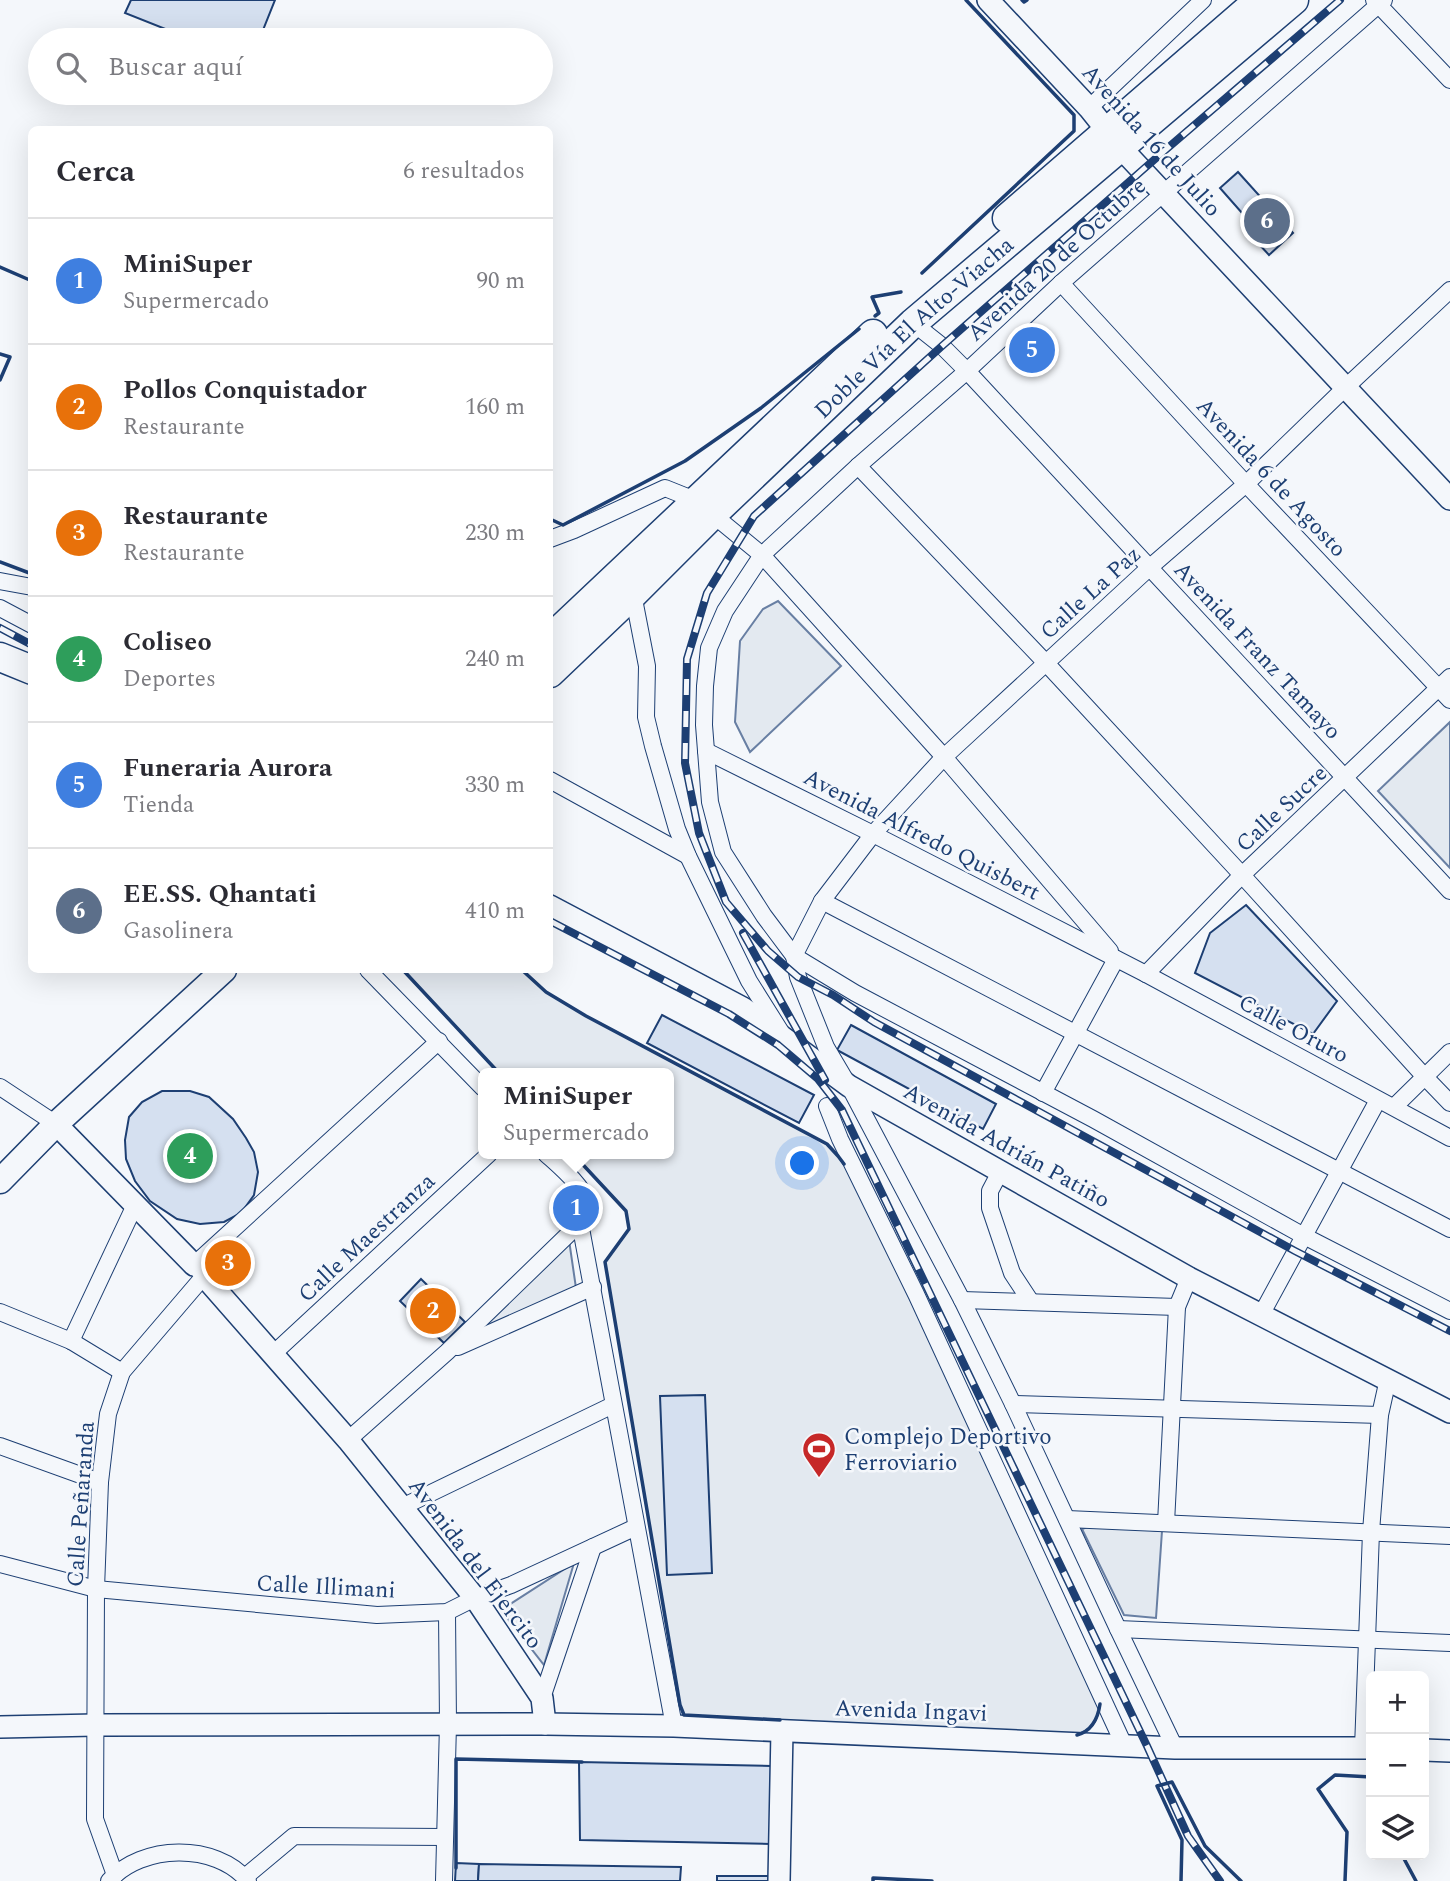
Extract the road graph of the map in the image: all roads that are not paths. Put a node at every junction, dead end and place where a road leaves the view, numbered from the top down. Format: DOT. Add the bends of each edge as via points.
graph roads {
  1 [pos="988,0"];
  2 [pos="1203,0"];
  3 [pos="1259,0"];
  4 [pos="1294,0"];
  5 [pos="1379,2"];
  6 [pos="1450,80"];
  7 [pos="1089,108"];
  8 [pos="1114,140"];
  9 [pos="1165,193"];
  10 [pos="1061,284"];
  11 [pos="1450,290"];
  12 [pos="913,323"];
  13 [pos="967,371"];
  14 [pos="1345,388"];
  15 [pos="858,466"];
  16 [pos="1246,484"];
  17 [pos="1450,499"];
  18 [pos="704,508"];
  19 [pos="553,538"];
  20 [pos="762,555"];
  21 [pos="1149,568"];
  22 [pos="0,580"];
  23 [pos="28,586"];
  24 [pos="633,594"];
  25 [pos="0,608"];
  26 [pos="28,623"];
  27 [pos="553,636"];
  28 [pos="0,657"];
  29 [pos="1046,663"];
  30 [pos="28,668"];
  31 [pos="553,670"];
  32 [pos="1446,688"];
  33 [pos="706,751"];
  34 [pos="944,757"];
  35 [pos="1346,778"];
  36 [pos="553,782"];
  37 [pos="873,834"];
  38 [pos="688,856"];
  39 [pos="1242,875"];
  40 [pos="1450,891"];
  41 [pos="822,901"];
  42 [pos="553,908"];
  43 [pos="794,956"];
  44 [pos="1116,958"];
  45 [pos="221,973"];
  46 [pos="371,973"];
  47 [pos="1146,974"];
  48 [pos="1076,1032"];
  49 [pos="786,1040"];
  50 [pos="439,1041"];
  51 [pos="1450,1052"];
  52 [pos="1424,1076"];
  53 [pos="478,1083"];
  54 [pos="849,1086"];
  55 [pos="0,1087"];
  56 [pos="1043,1093"];
  57 [pos="1378,1100"];
  58 [pos="1450,1103"];
  59 [pos="827,1106"];
  60 [pos="1394,1107"];
  61 [pos="56,1124"];
  62 [pos="1450,1138"];
  63 [pos="484,1159"];
  64 [pos="552,1159"];
  65 [pos="1339,1171"];
  66 [pos="1000,1172"];
  67 [pos="0,1181"];
  68 [pos="135,1205"];
  69 [pos="580,1223"];
  70 [pos="1450,1229"];
  71 [pos="1304,1236"];
  72 [pos="199,1271"];
  73 [pos="1189,1278"];
  74 [pos="593,1287"];
  75 [pos="962,1300"];
  76 [pos="1031,1302"];
  77 [pos="1177,1307"];
  78 [pos="1450,1311"];
  79 [pos="0,1312"];
  80 [pos="1261,1315"];
  81 [pos="71,1341"];
  82 [pos="447,1352"];
  83 [pos="273,1354"];
  84 [pos="122,1372"];
  85 [pos="1388,1379"];
  86 [pos="1013,1404"];
  87 [pos="613,1405"];
  88 [pos="1171,1408"];
  89 [pos="1450,1412"];
  90 [pos="1380,1415"];
  91 [pos="348,1440"];
  92 [pos="0,1446"];
  93 [pos="100,1482"];
  94 [pos="402,1507"];
  95 [pos="1067,1519"];
  96 [pos="1166,1523"];
  97 [pos="636,1527"];
  98 [pos="1371,1532"];
  99 [pos="1450,1536"];
  100 [pos="593,1547"];
  101 [pos="0,1564"];
  102 [pos="96,1590"];
  103 [pos="475,1598"];
  104 [pos="447,1612"];
  105 [pos="1118,1629"];
  106 [pos="1367,1639"];
  107 [pos="1450,1643"];
  108 [pos="542,1698"];
  109 [pos="448,1724"];
  110 [pos="545,1724"];
  111 [pos="95,1725"];
  112 [pos="674,1726"];
  113 [pos="0,1727"];
  114 [pos="782,1731"];
  115 [pos="1367,1734"];
  116 [pos="1124,1745"];
  117 [pos="1175,1748"];
  118 [pos="1366,1748"];
  119 [pos="1429,1750"];
  120 [pos="1450,1751"];
  121 [pos="445,1837"];
  122 [pos="112,1878"];
  123 [pos="246,1879"];
  124 [pos="444,1881"];
  125 [pos="779,1881"];
  1 -- 7 [label="street, Avenida 16 de Julio"];
  2 -- 7 [label="street"];
  3 -- 8 [label="highway, Doble Vía El Alto-Viacha"];
  4 -- 8 [label="highway, Doble Vía El Alto-Viacha"];
  5 -- 6 [label="street"];
  5 -- 9 [label="street, Avenida 20 de Octubre"];
  7 -- 8 [label="street, Avenida 16 de Julio"];
  8 -- 9 [label="street, Avenida 16 de Julio"];
  8 -- 12 [label="highway, Doble Vía El Alto-Viacha"];
  8 -- 18 [label="highway, Doble Vía El Alto-Viacha" via="898,311"];
  9 -- 10 [label="street, Avenida 20 de Octubre"];
  9 -- 14 [label="street, Avenida 16 de Julio"];
  10 -- 13 [label="street, Avenida 20 de Octubre"];
  10 -- 16 [label="street, Avenida 6 de Agosto"];
  11 -- 14 [label="street, Calle La Paz"];
  12 -- 13 [label="street, Avenida Franz Tamayo"];
  12 -- 18 [label="highway, Doble Vía El Alto-Viacha"];
  13 -- 15 [label="street, Avenida 20 de Octubre"];
  13 -- 21 [label="street, Avenida Franz Tamayo"];
  14 -- 16 [label="street, Calle La Paz"];
  14 -- 17 [label="street, Avenida 16 de Julio"];
  15 -- 20 [label="street, Avenida 20 de Octubre"];
  15 -- 29 [label="street"];
  16 -- 21 [label="street, Calle La Paz"];
  16 -- 32 [label="street, Avenida 6 de Agosto"];
  18 -- 19 [label="street" via="665,488"];
  18 -- 20 [label="street"];
  18 -- 24 [label="highway, Doble Vía El Alto-Viacha"];
  18 -- 27 [label="highway, Doble Vía El Alto-Viacha"];
  20 -- 33 [label="street, Avenida 20 de Octubre" via="725,611 709,648"];
  20 -- 34 [label="street"];
  21 -- 29 [label="street, Calle La Paz"];
  21 -- 35 [label="street, Avenida Franz Tamayo"];
  22 -- 23 [label="street"];
  24 -- 31 [label="highway, Doble Vía El Alto-Viacha"];
  24 -- 38 [label="street" via="647,666 646,717"];
  25 -- 26 [label="street"];
  28 -- 30 [label="highway"];
  29 -- 34 [label="street, Calle La Paz"];
  29 -- 39 [label="street"];
  32 -- 35 [label="street, Calle Sucre"];
  33 -- 37 [label="street, Avenida Alfredo Quisbert"];
  33 -- 43 [label="street, Avenida 20 de Octubre" via="710,802 723,852"];
  34 -- 37 [label="street, Calle La Paz"];
  34 -- 44 [label="street"];
  35 -- 39 [label="street, Calle Sucre"];
  35 -- 40 [label="street, Avenida Franz Tamayo"];
  36 -- 38 [label="street"];
  37 -- 41 [label="street, Calle La Paz"];
  37 -- 44 [label="street, Avenida Alfredo Quisbert"];
  38 -- 49 [label="street" via="749,981"];
  39 -- 47 [label="street, Calle Sucre"];
  39 -- 52 [label="street"];
  41 -- 43 [label="street, Calle La Paz"];
  41 -- 48 [label="street"];
  42 -- 49 [label="street, Avenida Adrián Patiño" via="743,1008"];
  43 -- 54 [label="street" via="826,1047"];
  43 -- 56 [label="street"];
  44 -- 47 [label="street, Calle Oruro"];
  44 -- 48 [label="street"];
  45 -- 61 [label="main road"];
  46 -- 50 [label="street"];
  47 -- 57 [label="street, Calle Oruro"];
  48 -- 56 [label="street"];
  48 -- 65 [label="street"];
  49 -- 54 [label="street, Avenida Adrián Patiño"];
  50 -- 53 [label="street"];
  50 -- 72 [label="street, Calle Peñaranda"];
  51 -- 52 [label="street"];
  52 -- 58 [label="street"];
  52 -- 60 [label="street"];
  54 -- 66 [label="street, Avenida Adrián Patiño"];
  54 -- 75 [label="street"];
  55 -- 61 [label="street"];
  56 -- 71 [label="street"];
  57 -- 60 [label="street, Calle Oruro"];
  57 -- 65 [label="street"];
  59 -- 116 [label="street"];
  60 -- 62 [label="street, Calle Oruro"];
  61 -- 67 [label="main road"];
  61 -- 68 [label="street, Avenida del Ejercito"];
  63 -- 83 [label="street, Calle Maestranza"];
  64 -- 69 [label="street" via="583,1191 587,1203"];
  65 -- 70 [label="street"];
  65 -- 71 [label="street"];
  66 -- 73 [label="street, Avenida Adrián Patiño"];
  66 -- 76 [label="street" via="990,1191 990,1208 1012,1273"];
  68 -- 72 [label="street, Avenida del Ejercito"];
  68 -- 81 [label="street"];
  69 -- 74 [label="street"];
  69 -- 82 [label="street"];
  71 -- 78 [label="street"];
  71 -- 80 [label="street"];
  72 -- 83 [label="street, Avenida del Ejercito"];
  72 -- 84 [label="street, Calle Peñaranda"];
  73 -- 77 [label="street"];
  73 -- 80 [label="street, Avenida Adrián Patiño"];
  74 -- 82 [label="street"];
  74 -- 87 [label="street"];
  75 -- 76 [label="street"];
  75 -- 86 [label="street"];
  76 -- 77 [label="street"];
  77 -- 88 [label="street"];
  79 -- 81 [label="street"];
  80 -- 85 [label="street, Avenida Adrián Patiño"];
  81 -- 84 [label="street"];
  82 -- 91 [label="street"];
  83 -- 91 [label="street, Avenida del Ejercito"];
  84 -- 93 [label="street, Calle Peñaranda" via="108,1414"];
  85 -- 89 [label="street, Avenida Adrián Patiño"];
  85 -- 90 [label="street"];
  86 -- 88 [label="street"];
  86 -- 95 [label="street"];
  87 -- 94 [label="street"];
  87 -- 97 [label="street"];
  88 -- 90 [label="street"];
  88 -- 96 [label="street"];
  90 -- 98 [label="street"];
  91 -- 94 [label="street, Avenida del Ejercito"];
  92 -- 93 [label="street"];
  93 -- 102 [label="street, Calle Peñaranda"];
  94 -- 103 [label="street, Avenida del Ejercito"];
  95 -- 96 [label="street"];
  95 -- 105 [label="street"];
  96 -- 98 [label="street"];
  97 -- 100 [label="street, Calle Illimani"];
  97 -- 112 [label="street"];
  98 -- 99 [label="street"];
  98 -- 106 [label="street"];
  100 -- 103 [label="street, Calle Illimani"];
  100 -- 108 [label="street"];
  101 -- 102 [label="street, Calle Illimani"];
  102 -- 104 [label="street, Calle Illimani" via="377,1615"];
  102 -- 111 [label="street, Calle Peñaranda"];
  103 -- 104 [label="street, Calle Illimani"];
  103 -- 108 [label="street, Avenida del Ejercito"];
  104 -- 109 [label="street"];
  105 -- 106 [label="street"];
  105 -- 117 [label="street"];
  106 -- 107 [label="street"];
  106 -- 115 [label="street"];
  108 -- 110 [label="street, Avenida del Ejercito"];
  109 -- 110 [label="street, Avenida Ingavi"];
  109 -- 111 [label="street, Avenida Ingavi"];
  109 -- 121 [label="street"];
  110 -- 112 [label="street, Avenida Ingavi"];
  111 -- 113 [label="street, Avenida Ingavi"];
  111 -- 122 [label="street, Calle Peñaranda" via="95,1819"];
  112 -- 114 [label="street, Avenida Ingavi"];
  114 -- 116 [label="street, Avenida Ingavi"];
  114 -- 125 [label="street"];
  116 -- 117 [label="street, Avenida Ingavi"];
  117 -- 118 [label="street, Avenida Ingavi"];
  119 -- 120 [label="street"];
  121 -- 123 [label="street" via="293,1836"];
  121 -- 124 [label="street"];
  122 -- 123 [label="street" via="138,1860 166,1852 194,1853 221,1861"];
}
